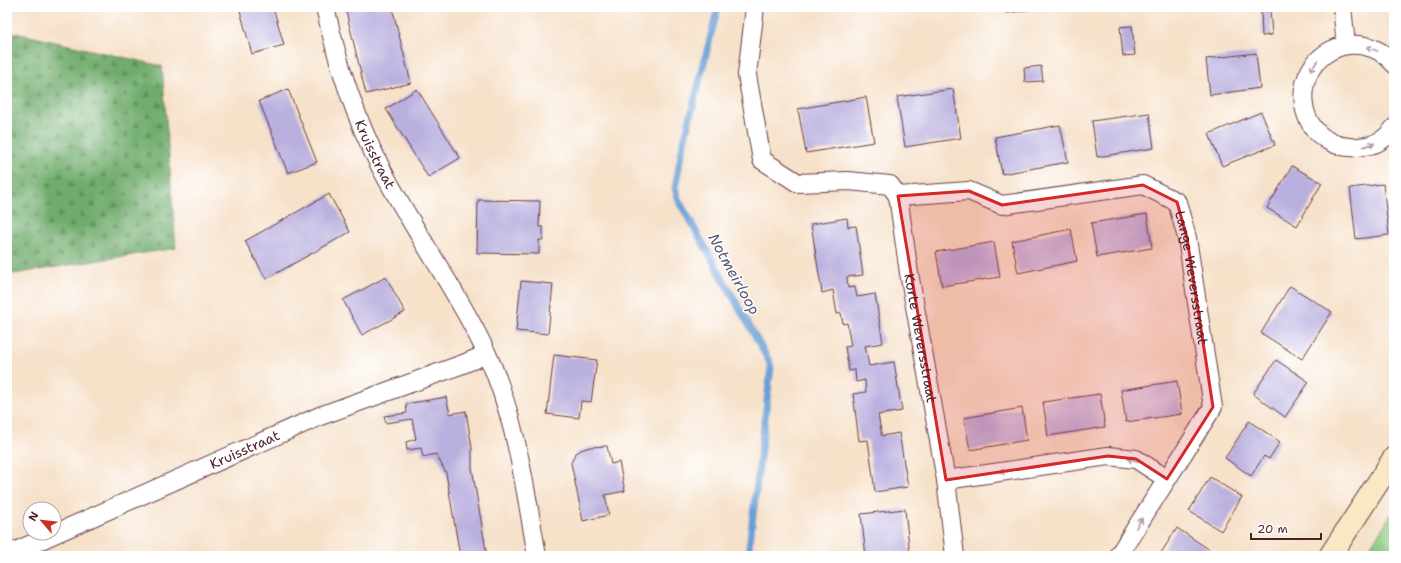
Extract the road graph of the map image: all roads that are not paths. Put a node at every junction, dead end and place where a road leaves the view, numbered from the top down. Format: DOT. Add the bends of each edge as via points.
graph roads {
  1 [pos="324,7"];
  2 [pos="755,7"];
  3 [pos="1342,7"];
  4 [pos="1346,45"];
  5 [pos="1394,64"];
  6 [pos="1394,128"];
  7 [pos="898,196"];
  8 [pos="487,354"];
  9 [pos="1394,458"];
  10 [pos="1167,479"];
  11 [pos="946,480"];
  12 [pos="7,555"];
  13 [pos="537,556"];
  14 [pos="955,556"];
  15 [pos="1118,556"];
  16 [pos="1330,556"];
  1 -- 8 [label="street, Kruisstraat" via="341,70 359,120 379,164 445,276"];
  2 -- 7 [label="street" via="747,75 762,160 798,183 848,181 890,185"];
  3 -- 4 [label="street"];
  5 -- 4 [label="street, one-way" via="1383,53 1372,48 1358,44"];
  4 -- 6 [label="street, one-way" via="1327,52 1315,62 1305,79 1302,95 1306,115 1312,127 1328,141 1346,148 1369,146 1384,139"];
  7 -- 10 [label="street, Lange Weversstraat" via="970,191 1002,204 1143,185 1177,202 1187,238 1213,407"];
  7 -- 11 [label="street, Korte Weversstraat"];
  8 -- 12 [label="street, Kruisstraat" via="320,416"];
  8 -- 13 [label="street, Kruisstraat" via="517,447"];
  9 -- 16 [label="street"];
  10 -- 11 [label="street, one-way" via="1136,459 1108,456"];
  15 -- 10 [label="street, Lange Weversstraat, one-way"];
  11 -- 14 [label="street, Korte Weversstraat"];
}
